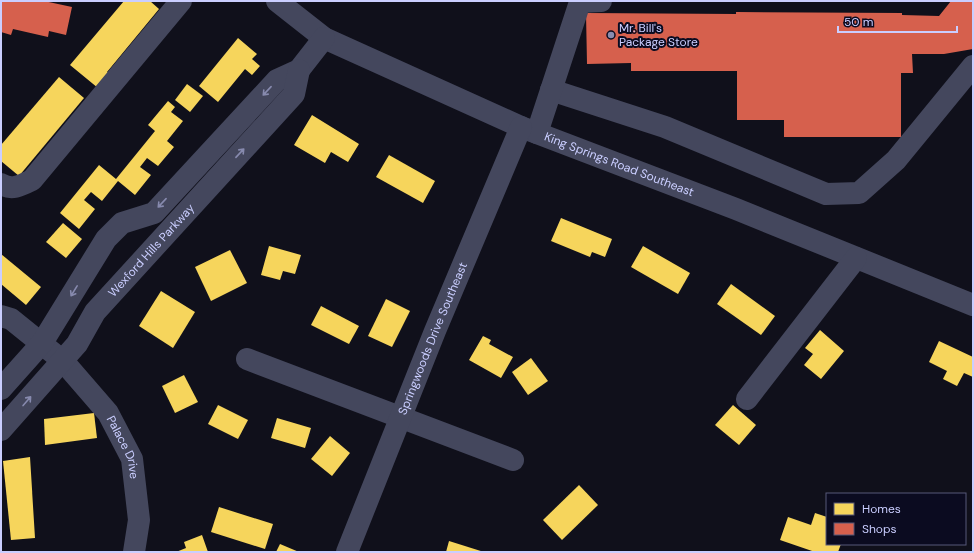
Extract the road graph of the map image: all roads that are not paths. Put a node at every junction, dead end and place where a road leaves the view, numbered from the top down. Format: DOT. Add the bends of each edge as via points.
graph roads {
  1 [pos="277,1"];
  2 [pos="602,1"];
  3 [pos="173,4"];
  4 [pos="324,38"];
  5 [pos="973,66"];
  6 [pos="299,70"];
  7 [pos="551,90"];
  8 [pos="529,130"];
  9 [pos="204,158"];
  10 [pos="222,173"];
  11 [pos="1,184"];
  12 [pos="856,258"];
  13 [pos="973,305"];
  14 [pos="1,316"];
  15 [pos="42,343"];
  16 [pos="247,359"];
  17 [pos="63,361"];
  18 [pos="1,389"];
  19 [pos="747,399"];
  20 [pos="401,418"];
  21 [pos="1,430"];
  22 [pos="513,460"];
  23 [pos="134,552"];
  24 [pos="347,552"];
  1 -- 4 [label="street, King Springs Road Southeast"];
  2 -- 7 [label="street, Springwoods Drive Southeast" via="580,2"];
  3 -- 11 [label="street" via="32,180 17,188"];
  4 -- 6 [label="street, Wexford Hills Parkway"];
  4 -- 8 [label="street, King Springs Road Southeast"];
  5 -- 7 [label="street" via="896,160 860,193 826,194 665,127"];
  6 -- 9 [label="street, Wexford Hills Parkway, one-way" via="277,80"];
  10 -- 6 [label="street, Wexford Hills Parkway, one-way" via="294,94"];
  7 -- 8 [label="street, Springwoods Drive Southeast"];
  8 -- 12 [label="street, King Springs Road Southeast"];
  8 -- 20 [label="street, Springwoods Drive Southeast" via="438,323"];
  9 -- 10 [label="street"];
  9 -- 15 [label="street, Wexford Hills Parkway, one-way" via="154,213 122,223 106,239"];
  10 -- 17 [label="street, Wexford Hills Parkway" via="95,312 77,344"];
  12 -- 13 [label="street, King Springs Road Southeast"];
  12 -- 19 [label="street"];
  14 -- 15 [label="street, Palace Drive" via="11,319"];
  15 -- 17 [label="street, Palace Drive"];
  15 -- 18 [label="street, Wexford Hills Parkway"];
  16 -- 20 [label="street"];
  21 -- 17 [label="street, Wexford Hills Parkway, one-way"];
  17 -- 23 [label="street, Palace Drive" via="108,413 132,459 139,520"];
  20 -- 22 [label="street"];
  20 -- 24 [label="street, Springwoods Drive Southeast"];
}
